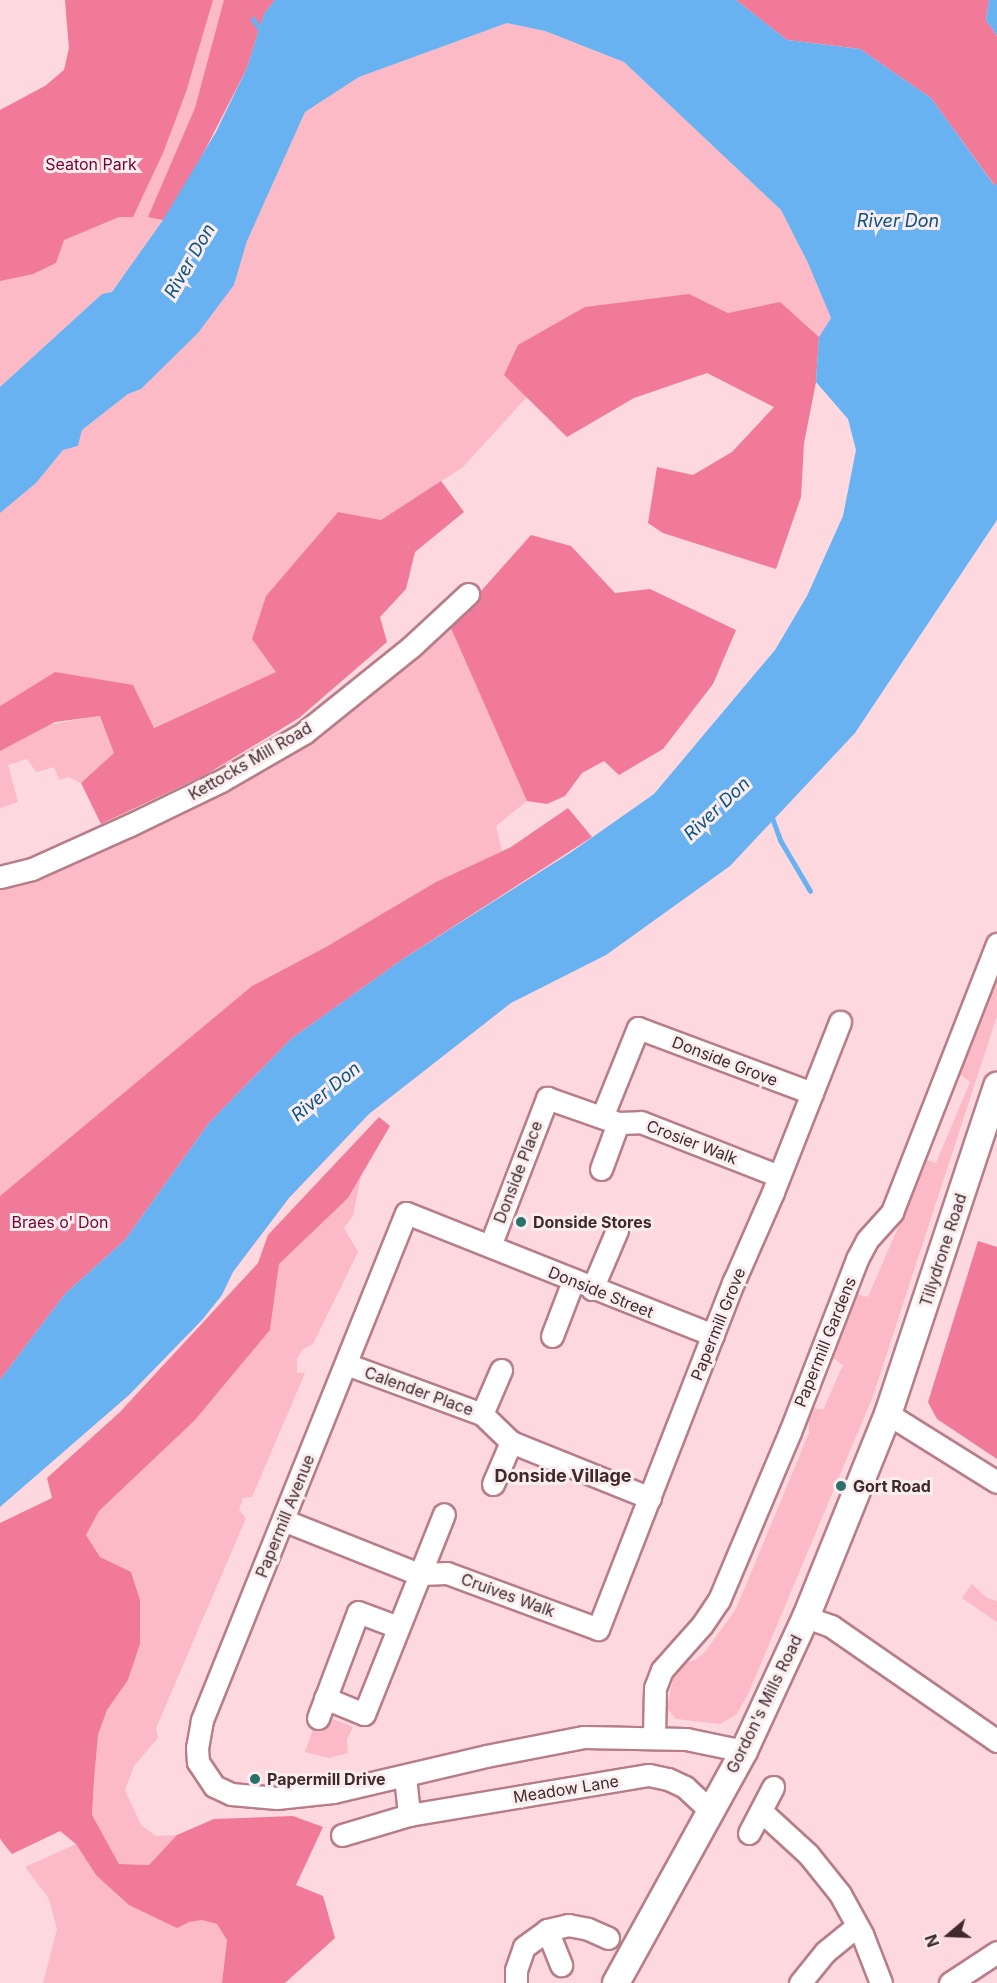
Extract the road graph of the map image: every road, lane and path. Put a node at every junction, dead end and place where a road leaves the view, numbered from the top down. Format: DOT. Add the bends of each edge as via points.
graph roads {
  1 [pos="468,594"];
  2 [pos="0,877"];
  3 [pos="997,944"];
  4 [pos="840,1022"];
  5 [pos="997,1086"];
  6 [pos="812,1093"];
  7 [pos="547,1098"];
  8 [pos="610,1120"];
  9 [pos="601,1169"];
  10 [pos="779,1176"];
  11 [pos="616,1230"];
  12 [pos="490,1246"];
  13 [pos="388,1258"];
  14 [pos="583,1285"];
  15 [pos="713,1335"];
  16 [pos="552,1336"];
  17 [pos="346,1364"];
  18 [pos="501,1370"];
  19 [pos="483,1414"];
  20 [pos="888,1414"];
  21 [pos="511,1442"];
  22 [pos="997,1482"];
  23 [pos="493,1485"];
  24 [pos="650,1498"];
  25 [pos="444,1515"];
  26 [pos="283,1520"];
  27 [pos="419,1574"];
  28 [pos="806,1617"];
  29 [pos="399,1627"];
  30 [pos="598,1629"];
  31 [pos="654,1736"];
  32 [pos="997,1741"];
  33 [pos="744,1752"];
  34 [pos="405,1776"];
  35 [pos="773,1787"];
  36 [pos="761,1811"];
  37 [pos="712,1812"];
  38 [pos="409,1815"];
  39 [pos="749,1833"];
  40 [pos="342,1835"];
  41 [pos="857,1926"];
  42 [pos="547,1930"];
  43 [pos="608,1938"];
  44 [pos="997,1952"];
  45 [pos="561,1965"];
  46 [pos="516,1983"];
  47 [pos="616,1983"];
  48 [pos="800,1983"];
  49 [pos="881,1983"];
  50 [pos="950,1983"];
  1 -- 2 [label="street, Kettocks Mill Road" via="411,647 304,733 221,782 32,869"];
  3 -- 31 [label="street, Papermill Gardens" via="892,1212 867,1240 857,1259 790,1432 718,1600 702,1625 662,1670 655,1688"];
  4 -- 6 [label="street, Papermill Grove"];
  5 -- 20 [label="main road, Tillydrone Road"];
  6 -- 8 [label="street, Donside Grove" via="638,1028"];
  6 -- 10 [label="street, Papermill Grove"];
  7 -- 8 [label="street, Crosier Walk"];
  7 -- 12 [label="street, Donside Place"];
  8 -- 9 [label="street"];
  8 -- 10 [label="street, Crosier Walk" via="641,1122"];
  10 -- 15 [label="street, Papermill Grove"];
  11 -- 14 [label="street"];
  12 -- 13 [label="street, Donside Street" via="406,1214"];
  12 -- 14 [label="street, Donside Street"];
  13 -- 17 [label="street, Papermill Avenue"];
  14 -- 15 [label="street, Donside Street"];
  14 -- 16 [label="street"];
  15 -- 24 [label="street, Papermill Grove"];
  17 -- 19 [label="street, Calender Place"];
  17 -- 26 [label="street, Papermill Avenue"];
  18 -- 19 [label="street"];
  19 -- 21 [label="street, Calender Place"];
  20 -- 22 [label="street"];
  20 -- 28 [label="main road, Gordon's Mills Road"];
  21 -- 23 [label="street"];
  21 -- 24 [label="street, Calender Place"];
  24 -- 30 [label="street, Papermill Grove"];
  25 -- 27 [label="street"];
  26 -- 27 [label="street, Cruives Walk"];
  26 -- 34 [label="street, Papermill Avenue" via="202,1720 197,1748 204,1775 214,1786 231,1794 277,1798 324,1793"];
  27 -- 29 [label="street"];
  27 -- 30 [label="street, Cruives Walk" via="447,1573"];
  28 -- 32 [label="street" via="831,1626"];
  28 -- 33 [label="main road, Gordon's Mills Road"];
  29 -- 29 [label="street" via="364,1714 321,1708 358,1612"];
  31 -- 33 [label="street" via="698,1740"];
  31 -- 34 [label="street" via="584,1737"];
  33 -- 37 [label="main road, Gordon's Mills Road"];
  34 -- 38 [label="street"];
  35 -- 36 [label="street"];
  36 -- 39 [label="street"];
  36 -- 41 [label="street" via="828,1877"];
  37 -- 38 [label="street, Meadow Lane" via="686,1787 649,1775"];
  37 -- 47 [label="main road, Gordon's Mills Road"];
  38 -- 40 [label="street, Meadow Lane"];
  41 -- 48 [label="street" via="825,1952"];
  41 -- 49 [label="street"];
  42 -- 43 [label="street" via="568,1925"];
  42 -- 45 [label="street"];
  42 -- 46 [label="street" via="524,1947"];
  44 -- 50 [label="street"];
}
